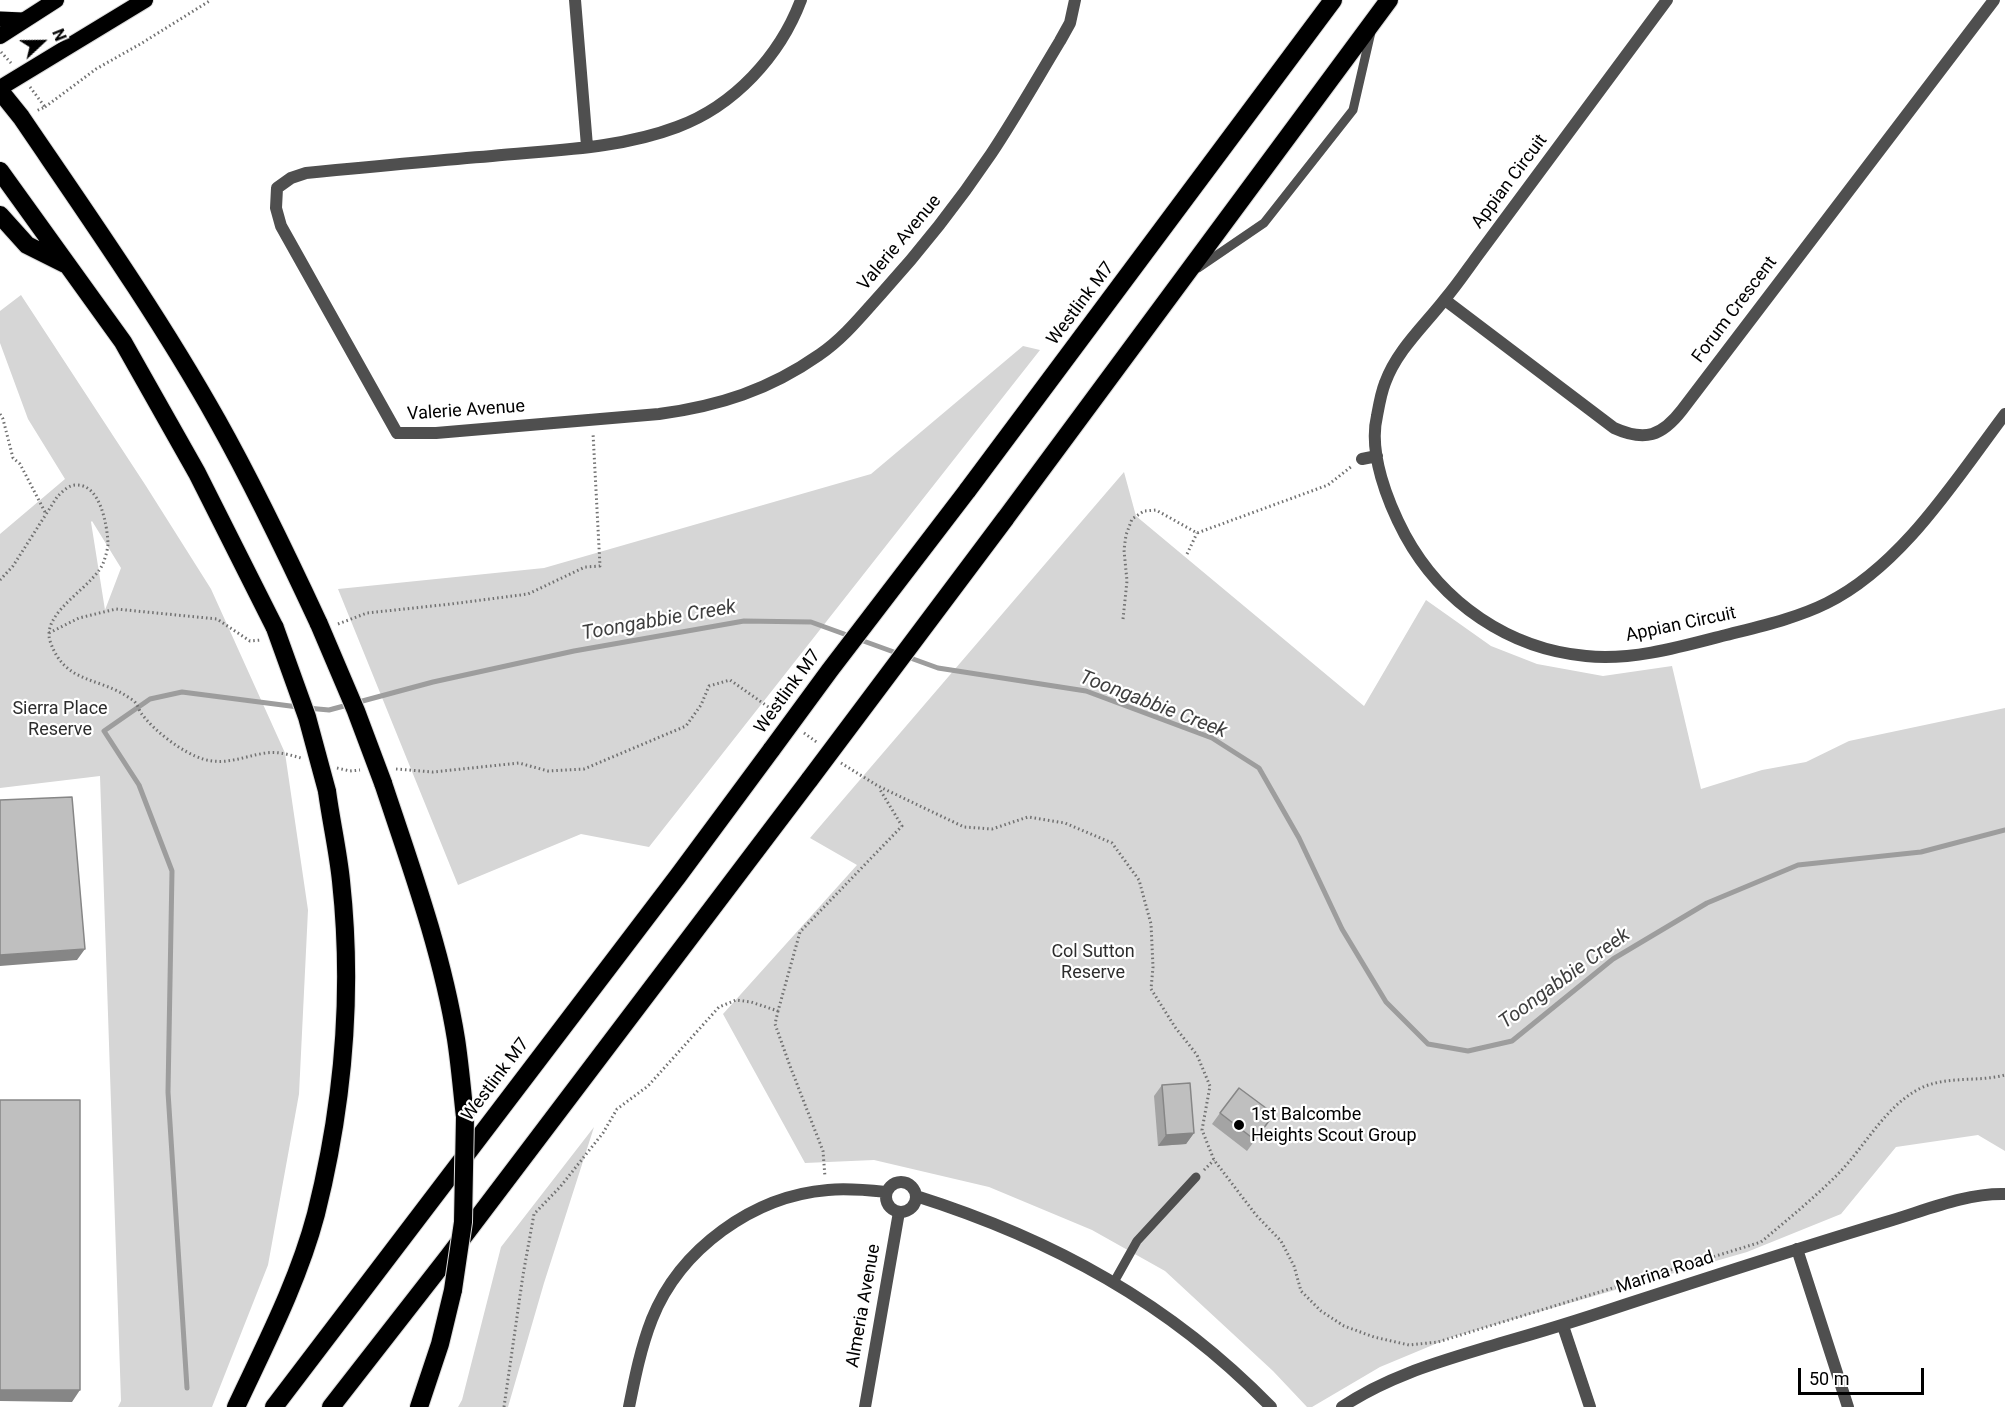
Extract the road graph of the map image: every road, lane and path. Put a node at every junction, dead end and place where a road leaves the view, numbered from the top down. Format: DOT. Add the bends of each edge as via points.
graph roads {
  1 [pos="56,0"];
  2 [pos="146,0"];
  3 [pos="211,0"];
  4 [pos="575,0"];
  5 [pos="801,0"];
  6 [pos="1075,0"];
  7 [pos="1333,0"];
  8 [pos="1389,0"];
  9 [pos="1667,0"];
  10 [pos="1994,0"];
  11 [pos="0,19"];
  12 [pos="23,20"];
  13 [pos="1374,21"];
  14 [pos="0,36"];
  15 [pos="0,51"];
  16 [pos="13,66"];
  17 [pos="0,90"];
  18 [pos="45,107"];
  19 [pos="587,146"];
  20 [pos="0,171"];
  21 [pos="0,215"];
  22 [pos="69,266"];
  23 [pos="1184,277"];
  24 [pos="1445,300"];
  25 [pos="0,414"];
  26 [pos="2005,414"];
  27 [pos="592,419"];
  28 [pos="1377,456"];
  29 [pos="1362,459"];
  30 [pos="46,514"];
  31 [pos="1197,533"];
  32 [pos="1187,554"];
  33 [pos="0,580"];
  34 [pos="1123,620"];
  35 [pos="325,626"];
  36 [pos="49,633"];
  37 [pos="269,634"];
  38 [pos="783,717"];
  39 [pos="800,729"];
  40 [pos="823,748"];
  41 [pos="304,759"];
  42 [pos="839,762"];
  43 [pos="332,766"];
  44 [pos="360,770"];
  45 [pos="388,776"];
  46 [pos="878,786"];
  47 [pos="778,1011"];
  48 [pos="2005,1075"];
  49 [pos="1196,1177"];
  50 [pos="826,1190"];
  51 [pos="887,1192"];
  52 [pos="2005,1194"];
  53 [pos="916,1196"];
  54 [pos="899,1212"];
  55 [pos="1797,1249"];
  56 [pos="1113,1282"];
  57 [pos="1563,1326"];
  58 [pos="236,1407"];
  59 [pos="274,1407"];
  60 [pos="331,1407"];
  61 [pos="419,1407"];
  62 [pos="504,1407"];
  63 [pos="629,1407"];
  64 [pos="865,1407"];
  65 [pos="1271,1407"];
  66 [pos="1342,1407"];
  67 [pos="1590,1407"];
  68 [pos="1848,1407"];
  1 -- 12 [label="highway"];
  2 -- 17 [label="highway"];
  3 -- 18 [label="path" via="96,69"];
  4 -- 19 [label="street"];
  5 -- 19 [label="street" via="765,63 737,91 709,111 678,127 644,137"];
  6 -- 27 [label="street, Valerie Avenue" via="1070,23 1060,41 958,201 898,275 821,354 739,398 695,410"];
  7 -- 59 [label="highway, Westlink M7, bridge" via="968,491"];
  8 -- 13 [label="highway"];
  9 -- 24 [label="street, Appian Circuit"];
  10 -- 24 [label="street, Forum Crescent" via="1682,410 1660,431 1644,436 1614,428"];
  11 -- 12 [label="main road"];
  12 -- 14 [label="highway"];
  13 -- 23 [label="highway"];
  13 -- 23 [label="lane" via="1353,110 1264,223"];
  15 -- 16 [label="path"];
  17 -- 35 [label="highway" via="170,342 217,420"];
  19 -- 27 [label="street, Valerie Avenue" via="306,173 277,188 276,208 290,245 397,433"];
  20 -- 22 [label="highway"];
  21 -- 22 [label="highway" via="27,245"];
  22 -- 37 [label="highway" via="123,342 161,407 241,558"];
  23 -- 60 [label="highway, bridge" via="810,779"];
  24 -- 28 [label="street, Appian Circuit" via="1404,349 1386,382 1375,421"];
  25 -- 30 [label="path" via="13,458"];
  26 -- 28 [label="street, Appian Circuit" via="1907,541 1870,577 1827,603 1776,622 1632,655 1587,657 1541,647 1493,628 1463,607 1413,549 1390,507"];
  27 -- 35 [label="path" via="600,566 585,567 528,594 367,613"];
  28 -- 29 [label="street"];
  29 -- 31 [label="path" via="1328,485"];
  30 -- 33 [label="path" via="14,566"];
  30 -- 36 [label="path" via="66,488 75,485 91,489 99,501 108,545 103,564 57,611"];
  31 -- 32 [label="path"];
  31 -- 34 [label="path" via="1156,510 1144,511 1132,519 1124,550 1127,581"];
  35 -- 45 [label="highway, bridge" via="356,711"];
  36 -- 37 [label="path" via="79,618 116,609 218,619 250,641"];
  36 -- 41 [label="path" via="58,660 78,676 134,700 142,714 177,746 203,759 229,762 267,753"];
  37 -- 58 [label="highway, bridge" via="307,717 327,791 341,880 346,948 345,1026 335,1119 315,1215 276,1322"];
  38 -- 45 [label="path" via="730,680 709,686 686,726 584,769 548,771 519,763"];
  39 -- 40 [label="path"];
  42 -- 46 [label="path"];
  43 -- 44 [label="path"];
  45 -- 61 [label="highway, bridge" via="441,971 456,1038 465,1117 463,1222 453,1290"];
  46 -- 47 [label="path" via="902,826 800,932"];
  46 -- 48 [label="path" via="964,827 992,829 1028,817 1065,823 1112,843 1139,879 1151,924 1151,989 1197,1055 1210,1086 1202,1130 1214,1160 1281,1241 1302,1291 1320,1311 1344,1326 1374,1337 1409,1345 1438,1342 1761,1242 1838,1173 1906,1096 1926,1086"];
  47 -- 50 [label="path" via="776,1024 823,1151"];
  47 -- 62 [label="path" via="736,1000 719,1007 648,1086 617,1109 603,1133 534,1214"];
  49 -- 56 [label="lane" via="1137,1240"];
  50 -- 51 [label="street"];
  50 -- 63 [label="street" via="763,1207 708,1242 684,1265 652,1317"];
  51 -- 53 [label="street" via="904,1183 913,1188"];
  51 -- 54 [label="street" via="888,1204"];
  52 -- 55 [label="street, Marina Road" via="1958,1201"];
  53 -- 54 [label="street" via="912,1207"];
  53 -- 56 [label="street" via="1018,1232"];
  54 -- 64 [label="street, Almeria Avenue"];
  55 -- 57 [label="street, Marina Road"];
  55 -- 68 [label="street"];
  56 -- 65 [label="street" via="1190,1334"];
  57 -- 66 [label="street, Marina Road" via="1431,1364 1393,1378"];
  57 -- 67 [label="street"];
}
